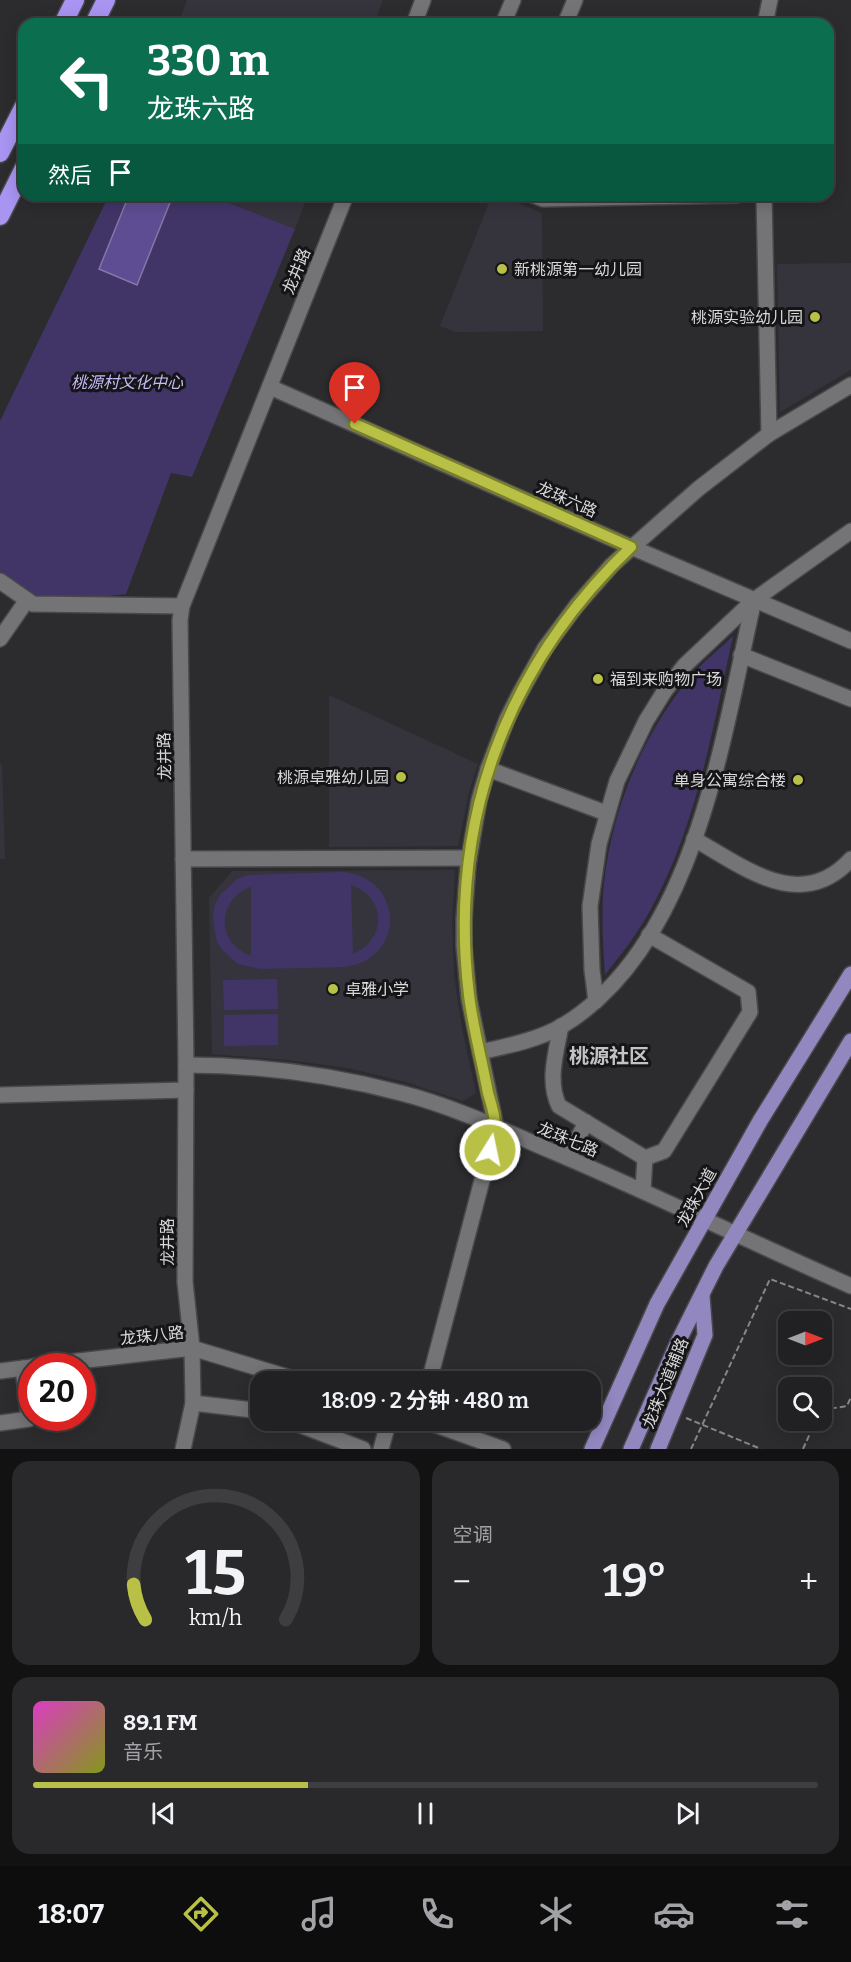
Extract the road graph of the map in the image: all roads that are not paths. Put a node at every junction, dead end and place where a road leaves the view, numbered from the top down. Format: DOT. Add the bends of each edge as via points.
graph roads {
  1 [pos="75,0"];
  2 [pos="106,0"];
  3 [pos="423,0"];
  4 [pos="513,0"];
  5 [pos="575,0"];
  6 [pos="770,0"];
  7 [pos="66,18"];
  8 [pos="97,18"];
  9 [pos="416,18"];
  10 [pos="506,18"];
  11 [pos="568,18"];
  12 [pos="766,18"];
  13 [pos="18,118"];
  14 [pos="0,153"];
  15 [pos="18,180"];
  16 [pos="344,201"];
  17 [pos="764,201"];
  18 [pos="0,216"];
  19 [pos="851,385"];
  20 [pos="270,387"];
  21 [pos="769,434"];
  22 [pos="851,531"];
  23 [pos="631,547"];
  24 [pos="0,581"];
  25 [pos="27,600"];
  26 [pos="754,600"];
  27 [pos="182,606"];
  28 [pos="0,639"];
  29 [pos="851,641"];
  30 [pos="741,655"];
  31 [pos="851,699"];
  32 [pos="488,769"];
  33 [pos="606,813"];
  34 [pos="694,839"];
  35 [pos="469,858"];
  36 [pos="183,859"];
  37 [pos="851,859"];
  38 [pos="649,935"];
  39 [pos="851,974"];
  40 [pos="596,1001"];
  41 [pos="561,1026"];
  42 [pos="851,1041"];
  43 [pos="480,1052"];
  44 [pos="186,1065"];
  45 [pos="186,1090"];
  46 [pos="0,1095"];
  47 [pos="586,1122"];
  48 [pos="496,1127"];
  49 [pos="568,1158"];
  50 [pos="645,1158"];
  51 [pos="643,1190"];
  52 [pos="704,1219"];
  53 [pos="735,1233"];
  54 [pos="851,1286"];
  55 [pos="702,1295"];
  56 [pos="192,1348"];
  57 [pos="96,1359"];
  58 [pos="18,1369"];
  59 [pos="0,1371"];
  60 [pos="268,1371"];
  61 [pos="432,1371"];
  62 [pos="193,1403"];
  63 [pos="250,1410"];
  64 [pos="18,1421"];
  65 [pos="0,1423"];
  66 [pos="316,1431"];
  67 [pos="386,1431"];
  68 [pos="453,1431"];
  69 [pos="183,1449"];
  70 [pos="363,1449"];
  71 [pos="381,1449"];
  72 [pos="503,1449"];
  73 [pos="592,1449"];
  74 [pos="631,1449"];
  75 [pos="658,1449"];
  1 -- 7 [label="highway"];
  2 -- 8 [label="highway"];
  3 -- 9 [label="street"];
  4 -- 10 [label="street"];
  5 -- 11 [label="street"];
  6 -- 12 [label="street"];
  13 -- 14 [label="highway"];
  15 -- 18 [label="highway"];
  16 -- 20 [label="street, 龙井路"];
  17 -- 21 [label="street"];
  19 -- 21 [label="street"];
  20 -- 23 [label="street, 龙珠六路"];
  20 -- 27 [label="street, 龙井路"];
  21 -- 23 [label="street"];
  22 -- 26 [label="street"];
  23 -- 26 [label="street, 龙珠六路"];
  23 -- 32 [label="street" via="576,605 545,648 519,695"];
  24 -- 25 [label="street"];
  25 -- 27 [label="street" via="33,604"];
  25 -- 28 [label="street"];
  26 -- 29 [label="street, 龙珠六路"];
  26 -- 30 [label="street"];
  26 -- 33 [label="street" via="684,666 664,692 630,750"];
  27 -- 36 [label="street, 龙井路"];
  30 -- 31 [label="street"];
  30 -- 34 [label="street" via="715,778"];
  32 -- 33 [label="street"];
  32 -- 35 [label="street"];
  33 -- 40 [label="street" via="590,906"];
  34 -- 37 [label="street" via="761,876 797,886 819,882 841,870"];
  34 -- 38 [label="street"];
  35 -- 36 [label="street"];
  35 -- 43 [label="street" via="464,946"];
  36 -- 44 [label="street, 龙井路"];
  38 -- 40 [label="street" via="627,968"];
  38 -- 50 [label="street" via="748,992 750,1012 664,1150"];
  39 -- 52 [label="main road, 龙珠大道"];
  40 -- 41 [label="street"];
  41 -- 43 [label="street" via="521,1043"];
  41 -- 47 [label="street" via="552,1080 554,1095 559,1106"];
  42 -- 53 [label="main road"];
  43 -- 48 [label="street"];
  44 -- 45 [label="street, 龙井路"];
  44 -- 48 [label="street, 龙珠七路" via="346,1080 403,1093"];
  45 -- 46 [label="street"];
  45 -- 56 [label="street, 龙井路" via="185,1282"];
  47 -- 49 [label="street"];
  47 -- 50 [label="street"];
  48 -- 49 [label="street, 龙珠七路"];
  48 -- 61 [label="street"];
  49 -- 51 [label="street, 龙珠七路"];
  50 -- 51 [label="street"];
  51 -- 52 [label="street, 龙珠七路"];
  52 -- 53 [label="street, 龙珠七路"];
  52 -- 73 [label="main road, 龙珠大道" via="657,1304"];
  53 -- 54 [label="street, 龙珠七路"];
  53 -- 55 [label="main road"];
  55 -- 74 [label="main road"];
  55 -- 75 [label="main road, 龙珠大道辅路" via="705,1335"];
  56 -- 57 [label="street, 龙珠八路"];
  56 -- 60 [label="street, 龙珠八路"];
  56 -- 62 [label="street, 龙井路"];
  58 -- 59 [label="street, 龙珠八路"];
  62 -- 63 [label="street"];
  62 -- 69 [label="street, 龙井路"];
  64 -- 65 [label="street"];
  66 -- 70 [label="street"];
  67 -- 71 [label="street"];
  68 -- 72 [label="street"];
}
